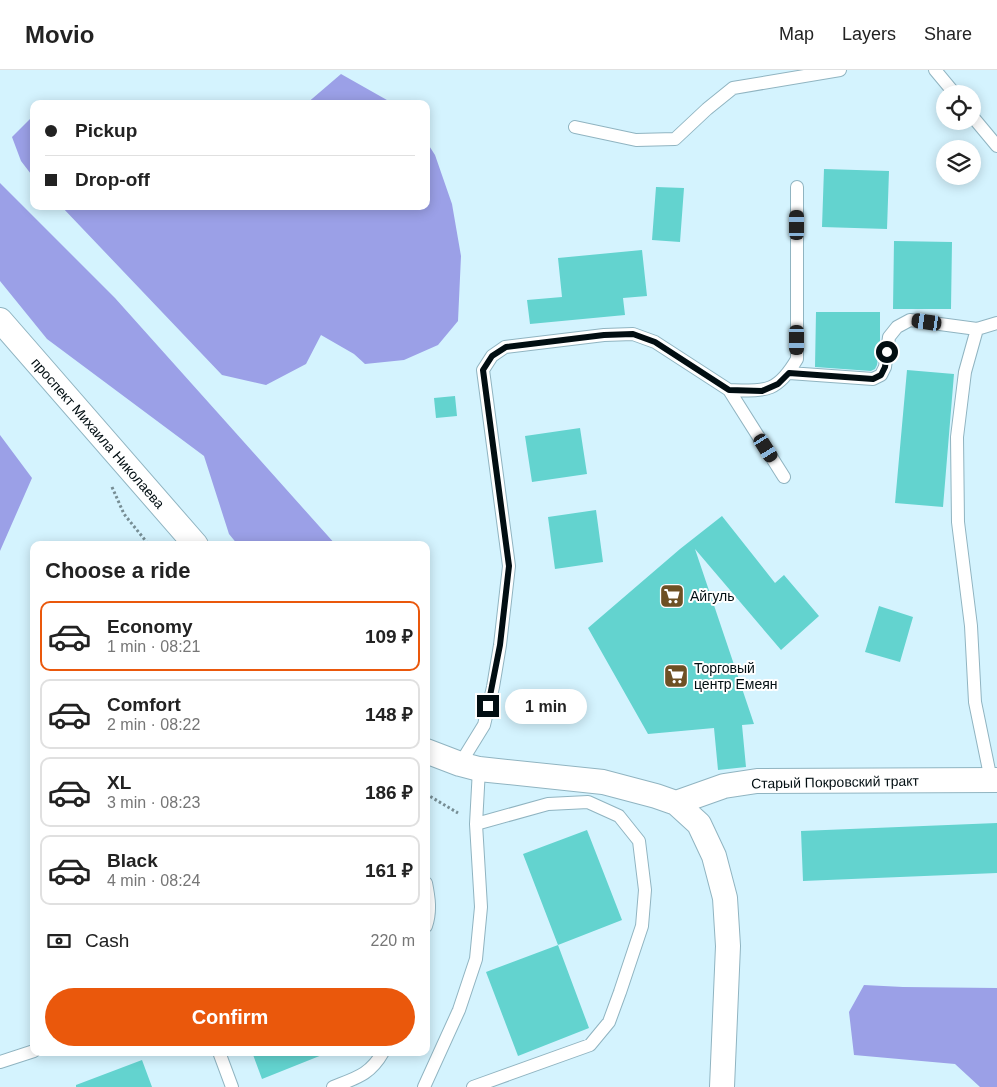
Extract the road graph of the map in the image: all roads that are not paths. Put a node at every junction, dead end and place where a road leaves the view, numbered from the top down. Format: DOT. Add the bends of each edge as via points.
graph roads {
  1 [pos="840,70"];
  2 [pos="935,70"];
  3 [pos="948,85"];
  4 [pos="575,126"];
  5 [pos="981,127"];
  6 [pos="997,146"];
  7 [pos="797,187"];
  8 [pos="0,320"];
  9 [pos="997,322"];
  10 [pos="977,329"];
  11 [pos="789,373"];
  12 [pos="729,390"];
  13 [pos="784,477"];
  14 [pos="193,541"];
  15 [pos="430,751"];
  16 [pos="469,766"];
  17 [pos="994,780"];
  18 [pos="676,803"];
  19 [pos="476,824"];
  20 [pos="430,899"];
  21 [pos="430,915"];
  22 [pos="30,1052"];
  23 [pos="220,1056"];
  24 [pos="381,1056"];
  25 [pos="0,1062"];
  26 [pos="232,1087"];
  27 [pos="333,1087"];
  28 [pos="424,1087"];
  29 [pos="473,1087"];
  30 [pos="722,1087"];
  1 -- 4 [label="lane" via="733,88 675,139 636,140"];
  2 -- 3 [label="lane"];
  5 -- 6 [label="lane"];
  7 -- 11 [label="lane" via="796,359"];
  8 -- 14 [label="street, проспект Михаила Николаева"];
  9 -- 10 [label="lane"];
  10 -- 11 [label="lane" via="910,320 897,327 889,337 885,367 881,375 873,379"];
  10 -- 17 [label="lane" via="965,372 957,437 958,522 971,626 975,702"];
  11 -- 12 [label="lane" via="778,384 762,391"];
  12 -- 13 [label="lane"];
  12 -- 16 [label="lane" via="655,342 633,334 506,347 492,356 483,370 509,566 493,687"];
  15 -- 16 [label="street"];
  16 -- 18 [label="street" via="603,782"];
  16 -- 19 [label="lane"];
  17 -- 18 [label="street, Старый Покровский тракт" via="757,781 724,786"];
  18 -- 30 [label="street" via="699,824 714,856 725,898 728,946"];
  19 -- 28 [label="lane" via="481,907 476,959 458,1010"];
  19 -- 29 [label="lane" via="548,804 588,802 619,816 639,842 646,890 642,926 612,1014 590,1045"];
  20 -- 21 [label="lane"];
  22 -- 25 [label="lane"];
  23 -- 26 [label="lane"];
  24 -- 27 [label="lane" via="366,1073"];
}
